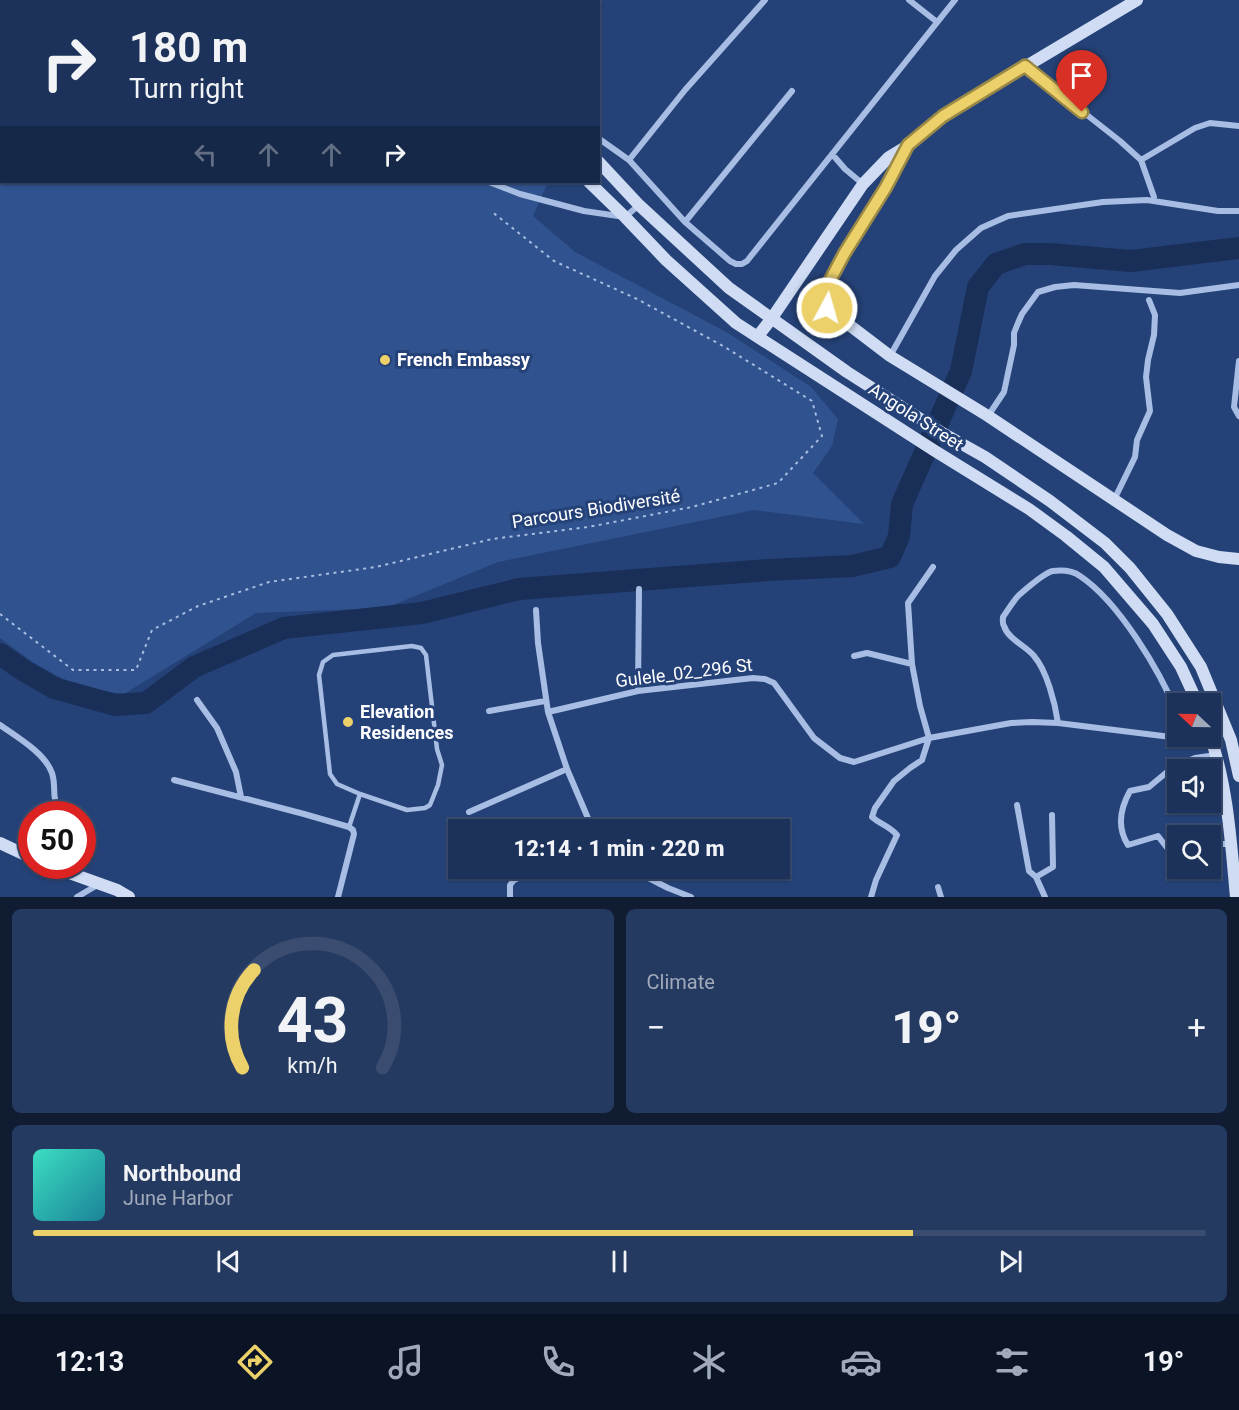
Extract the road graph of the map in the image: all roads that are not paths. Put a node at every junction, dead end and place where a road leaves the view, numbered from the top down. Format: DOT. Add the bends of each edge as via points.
graph roads {
  1 [pos="765,0"];
  2 [pos="909,0"];
  3 [pos="955,0"];
  4 [pos="1137,0"];
  5 [pos="937,22"];
  6 [pos="1025,66"];
  7 [pos="792,91"];
  8 [pos="1239,126"];
  9 [pos="600,139"];
  10 [pos="908,145"];
  11 [pos="832,154"];
  12 [pos="629,160"];
  13 [pos="1141,160"];
  14 [pos="600,163"];
  15 [pos="492,183"];
  16 [pos="591,183"];
  17 [pos="863,184"];
  18 [pos="1154,197"];
  19 [pos="639,205"];
  20 [pos="1239,211"];
  21 [pos="625,217"];
  22 [pos="685,222"];
  23 [pos="1239,285"];
  24 [pos="1149,300"];
  25 [pos="772,318"];
  26 [pos="758,336"];
  27 [pos="890,356"];
  28 [pos="1239,361"];
  29 [pos="988,416"];
  30 [pos="1239,416"];
  31 [pos="1114,501"];
  32 [pos="1239,559"];
  33 [pos="933,567"];
  34 [pos="639,589"];
  35 [pos="536,610"];
  36 [pos="854,656"];
  37 [pos="912,664"];
  38 [pos="638,691"];
  39 [pos="1168,693"];
  40 [pos="1193,693"];
  41 [pos="197,700"];
  42 [pos="545,701"];
  43 [pos="489,711"];
  44 [pos="548,712"];
  45 [pos="1058,723"];
  46 [pos="0,725"];
  47 [pos="1167,736"];
  48 [pos="929,738"];
  49 [pos="1214,747"];
  50 [pos="567,769"];
  51 [pos="1239,776"];
  52 [pos="174,780"];
  53 [pos="360,794"];
  54 [pos="241,797"];
  55 [pos="55,801"];
  56 [pos="1017,805"];
  57 [pos="469,812"];
  58 [pos="1052,815"];
  59 [pos="588,819"];
  60 [pos="349,827"];
  61 [pos="0,843"];
  62 [pos="1221,844"];
  63 [pos="1231,844"];
  64 [pos="1167,848"];
  65 [pos="18,851"];
  66 [pos="1036,877"];
  67 [pos="90,879"];
  68 [pos="516,879"];
  69 [pos="651,879"];
  70 [pos="100,884"];
  71 [pos="938,887"];
  72 [pos="77,897"];
  73 [pos="129,897"];
  74 [pos="338,897"];
  75 [pos="510,897"];
  76 [pos="691,897"];
  77 [pos="871,897"];
  78 [pos="941,897"];
  79 [pos="1045,897"];
  80 [pos="1236,897"];
  1 -- 12 [label="street"];
  2 -- 5 [label="street"];
  3 -- 5 [label="street"];
  4 -- 6 [label="main road"];
  5 -- 11 [label="street"];
  6 -- 10 [label="main road" via="943,116"];
  6 -- 13 [label="street"];
  7 -- 22 [label="street"];
  8 -- 13 [label="street" via="1210,123 1195,128"];
  9 -- 12 [label="street"];
  10 -- 17 [label="main road" via="889,157"];
  10 -- 27 [label="main road" via="822,298 827,308"];
  11 -- 17 [label="street"];
  11 -- 22 [label="street" via="742,264 730,261"];
  12 -- 22 [label="street"];
  13 -- 18 [label="street"];
  14 -- 19 [label="main road"];
  15 -- 21 [label="street" via="584,211"];
  16 -- 21 [label="main road, Angola Street"];
  17 -- 25 [label="main road"];
  19 -- 21 [label="street"];
  19 -- 25 [label="main road" via="729,288"];
  20 -- 27 [label="street" via="1147,200 1103,202 1008,216 981,228 956,250 935,276"];
  21 -- 26 [label="main road, Angola Street" via="704,295"];
  23 -- 29 [label="street" via="1180,293 1074,285 1038,292 1018,323 1004,392"];
  24 -- 31 [label="street" via="1155,315 1146,377 1150,411 1137,440 1135,457"];
  25 -- 26 [label="main road"];
  25 -- 51 [label="main road" via="847,372 985,457 1105,543 1167,614 1201,667 1231,740"];
  26 -- 40 [label="main road, Angola Street" via="1029,509 1104,567 1153,624"];
  27 -- 29 [label="main road"];
  28 -- 30 [label="street" via="1234,407"];
  29 -- 31 [label="main road"];
  31 -- 32 [label="main road" via="1196,551"];
  33 -- 37 [label="street" via="908,603"];
  34 -- 38 [label="street"];
  35 -- 42 [label="street"];
  36 -- 37 [label="street" via="867,653"];
  37 -- 48 [label="street"];
  38 -- 44 [label="street, Gulele_02_296 St"];
  38 -- 48 [label="street, Gulele_02_296 St" via="765,679 774,684 814,738 840,758 854,762"];
  39 -- 45 [label="street" via="1138,641 1104,597 1078,574 1050,571 1018,596 1003,617 1004,627 1035,657 1044,674"];
  41 -- 54 [label="street" via="217,728 236,772"];
  42 -- 43 [label="street"];
  42 -- 44 [label="street"];
  44 -- 50 [label="street"];
  45 -- 47 [label="street, Gulele_02_296 St"];
  45 -- 48 [label="street, Gulele_02_296 St" via="1011,723"];
  46 -- 55 [label="street" via="49,765"];
  48 -- 77 [label="street" via="922,760 894,781 875,808 872,817 897,835"];
  49 -- 63 [label="main road"];
  49 -- 64 [label="street" via="1173,767 1149,787 1130,791 1124,803 1121,819 1128,845 1158,836"];
  50 -- 57 [label="street"];
  50 -- 59 [label="street"];
  52 -- 54 [label="street"];
  53 -- 53 [label="lane" via="407,810 430,805 442,765 433,727 426,655 421,648 333,654 322,662 319,675 330,774 337,784"];
  53 -- 60 [label="lane"];
  54 -- 60 [label="street"];
  56 -- 66 [label="street" via="1029,871"];
  58 -- 66 [label="street" via="1053,867"];
  60 -- 74 [label="street" via="354,834"];
  61 -- 65 [label="main road"];
  62 -- 63 [label="street"];
  63 -- 80 [label="main road"];
  66 -- 79 [label="street"];
  67 -- 70 [label="main road"];
  68 -- 75 [label="street" via="510,885"];
  69 -- 76 [label="street"];
  70 -- 72 [label="street"];
  70 -- 73 [label="main road"];
  71 -- 78 [label="street"];
}
